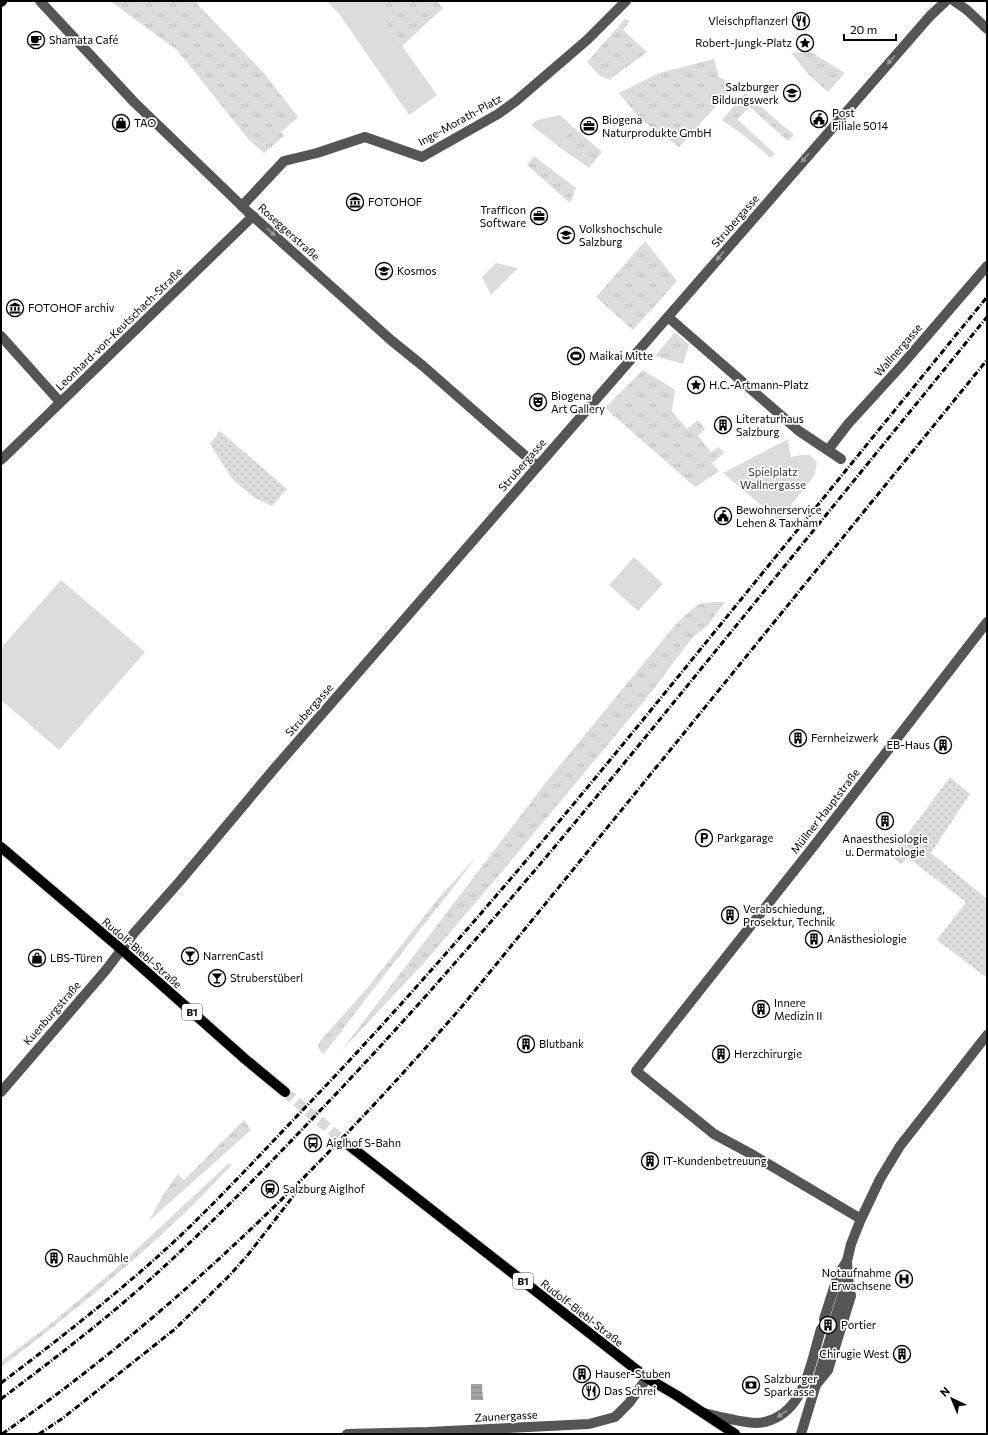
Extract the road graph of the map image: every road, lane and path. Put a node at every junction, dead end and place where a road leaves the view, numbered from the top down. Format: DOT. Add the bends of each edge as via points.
graph roads {
  1 [pos="40,1"];
  2 [pos="626,1"];
  3 [pos="946,1"];
  4 [pos="954,1"];
  5 [pos="987,29"];
  6 [pos="242,206"];
  7 [pos="254,216"];
  8 [pos="987,266"];
  9 [pos="668,316"];
  10 [pos="1,336"];
  11 [pos="60,402"];
  12 [pos="828,450"];
  13 [pos="841,459"];
  14 [pos="1,460"];
  15 [pos="538,466"];
  16 [pos="987,622"];
  17 [pos="1,847"];
  18 [pos="121,949"];
  19 [pos="987,1035"];
  20 [pos="1,1092"];
  21 [pos="285,1092"];
  22 [pos="346,1142"];
  23 [pos="861,1219"];
  24 [pos="847,1261"];
  25 [pos="848,1278"];
  26 [pos="828,1326"];
  27 [pos="647,1378"];
  28 [pos="815,1386"];
  29 [pos="702,1413"];
  30 [pos="588,1429"];
  31 [pos="347,1434"];
  32 [pos="734,1434"];
  33 [pos="801,1434"];
  1 -- 6 [label="street, Roseggerstraße" via="134,102"];
  2 -- 6 [label="street, Inge-Morath-Platz" via="587,40 516,101 422,157 366,138 284,161"];
  3 -- 9 [label="street, Strubergasse, one-way" via="930,16"];
  4 -- 5 [label="street"];
  6 -- 7 [label="street, Roseggerstraße"];
  7 -- 11 [label="street, Leonhard-von-Keutschach-Straße"];
  7 -- 15 [label="street, Roseggerstraße, one-way" via="392,341"];
  8 -- 12 [label="street, Wallnergasse"];
  9 -- 12 [label="street" via="799,431"];
  9 -- 15 [label="street, Strubergasse"];
  10 -- 11 [label="street"];
  11 -- 14 [label="street, Leonhard-von-Keutschach-Straße"];
  12 -- 13 [label="street"];
  15 -- 18 [label="street, Strubergasse"];
  16 -- 23 [label="street, Müllner Hauptstraße" via="636,1071 714,1134"];
  17 -- 18 [label="main road, Rudolf-Biebl-Straße / B1"];
  18 -- 20 [label="street, Kuenburgstraße" via="106,970"];
  18 -- 21 [label="main road, Rudolf-Biebl-Straße / B1"];
  19 -- 23 [label="street" via="900,1146 880,1179"];
  22 -- 27 [label="main road, Rudolf-Biebl-Straße / B1"];
  23 -- 24 [label="street"];
  24 -- 25 [label="street"];
  24 -- 26 [label="street" via="838,1275"];
  25 -- 26 [label="street"];
  25 -- 28 [label="street" via="851,1296 828,1370"];
  26 -- 28 [label="street"];
  26 -- 29 [label="street, one-way" via="805,1383 791,1407 783,1414 756,1423"];
  27 -- 29 [label="main road, Rudolf-Biebl-Straße / B1"];
  27 -- 30 [label="street, Zaunergasse" via="615,1417"];
  28 -- 33 [label="street"];
  29 -- 32 [label="main road, Rudolf-Biebl-Straße"];
  30 -- 31 [label="street, Zaunergasse"];
}
